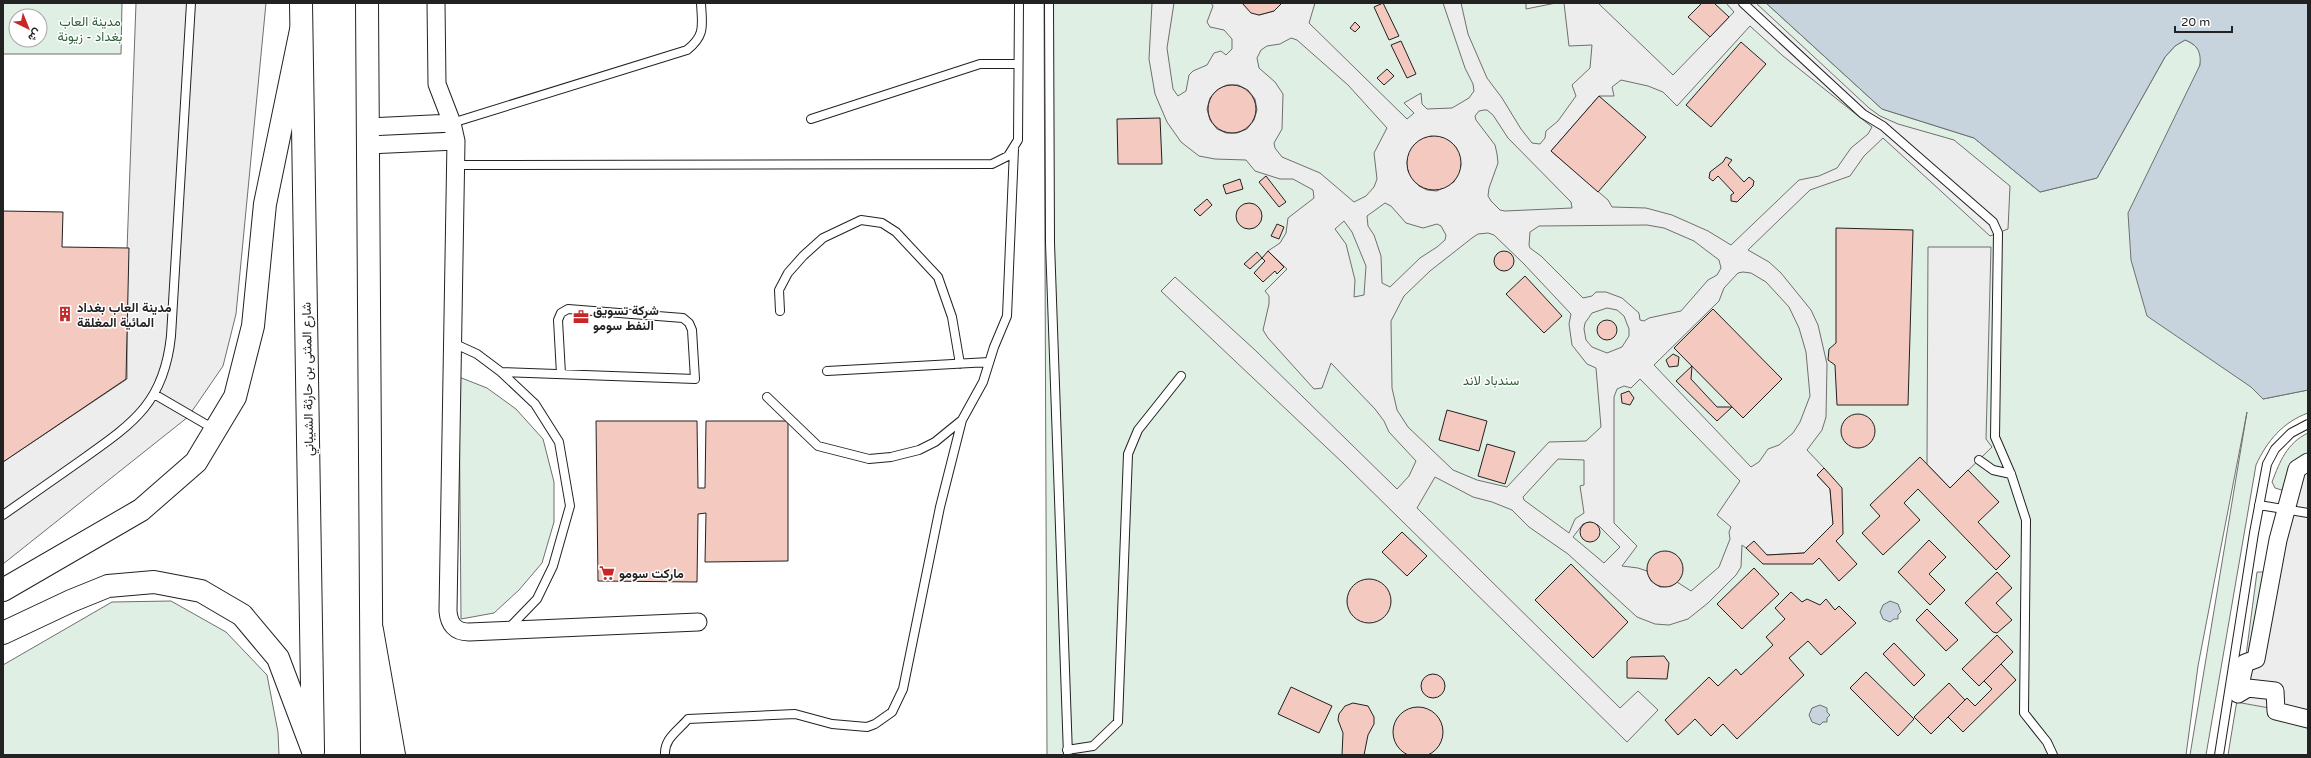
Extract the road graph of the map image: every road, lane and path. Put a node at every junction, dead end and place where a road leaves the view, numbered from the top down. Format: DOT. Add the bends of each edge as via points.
graph roads {
  1 [pos="191,3"];
  2 [pos="301,3"];
  3 [pos="367,3"];
  4 [pos="436,3"];
  5 [pos="701,3"];
  6 [pos="1018,3"];
  7 [pos="1049,3"];
  8 [pos="1743,3"];
  9 [pos="301,30"];
  10 [pos="1018,64"];
  11 [pos="810,119"];
  12 [pos="452,123"];
  13 [pos="368,136"];
  14 [pos="456,141"];
  15 [pos="1014,149"];
  16 [pos="456,165"];
  17 [pos="780,312"];
  18 [pos="453,343"];
  19 [pos="990,362"];
  20 [pos="960,364"];
  21 [pos="827,371"];
  22 [pos="501,372"];
  23 [pos="561,374"];
  24 [pos="1182,376"];
  25 [pos="154,394"];
  26 [pos="767,397"];
  27 [pos="962,420"];
  28 [pos="2308,424"];
  29 [pos="215,430"];
  30 [pos="1979,460"];
  31 [pos="2308,462"];
  32 [pos="2011,474"];
  33 [pos="2259,505"];
  34 [pos="2308,513"];
  35 [pos="3,515"];
  36 [pos="3,590"];
  37 [pos="698,622"];
  38 [pos="372,630"];
  39 [pos="508,630"];
  40 [pos="3,633"];
  41 [pos="2308,719"];
  42 [pos="313,753"];
  43 [pos="1068,753"];
  44 [pos="372,755"];
  45 [pos="394,755"];
  46 [pos="665,755"];
  47 [pos="2053,755"];
  48 [pos="2219,755"];
  1 -- 25 [label="lane" via="171,336 169,356"];
  2 -- 9 [label="main road, شارع المثنى بن حارثة الشيباني"];
  3 -- 13 [label="main road"];
  4 -- 12 [label="street" via="437,84"];
  5 -- 12 [label="lane" via="702,29 697,42 687,50"];
  6 -- 10 [label="lane"];
  7 -- 43 [label="lane" via="1050,243"];
  8 -- 32 [label="lane" via="1863,114 1882,126 1993,222 1998,233 1995,437"];
  9 -- 29 [label="main road" via="265,204 253,326 235,397"];
  9 -- 42 [label="main road, شارع المثنى بن حارثة الشيباني"];
  10 -- 11 [label="lane" via="980,64"];
  10 -- 15 [label="lane" via="1018,135"];
  12 -- 13 [label="street"];
  12 -- 14 [label="street"];
  13 -- 14 [label="street"];
  13 -- 38 [label="main road"];
  14 -- 16 [label="street"];
  15 -- 16 [label="lane" via="1008,156 992,164"];
  15 -- 19 [label="lane" via="1007,316"];
  16 -- 18 [label="street"];
  17 -- 20 [label="lane" via="779,290 788,273 823,238 861,220 882,223 896,232 938,277 952,317"];
  18 -- 22 [label="lane" via="477,354"];
  18 -- 39 [label="street" via="449,618 454,627 463,632"];
  19 -- 20 [label="lane"];
  19 -- 27 [label="lane" via="984,382"];
  20 -- 21 [label="lane"];
  22 -- 23 [label="lane"];
  22 -- 39 [label="lane" via="536,404 559,442 570,506 553,566 537,599"];
  23 -- 23 [label="lane" via="695,379 692,330 683,318 568,309 561,313 558,320"];
  24 -- 43 [label="lane" via="1138,430 1128,454 1118,722 1093,746"];
  25 -- 29 [label="lane"];
  25 -- 35 [label="lane" via="128,426"];
  26 -- 27 [label="lane" via="818,446 869,459 919,450 935,442"];
  27 -- 46 [label="lane" via="940,507 904,689 892,712 867,727 832,724 795,714 688,719 671,735 665,747"];
  28 -- 33 [label="lane" via="2291,433 2275,449 2267,464"];
  29 -- 36 [label="main road" via="196,462 141,510"];
  30 -- 32 [label="lane" via="1993,470"];
  31 -- 41 [label="street" via="2297,469 2278,540 2256,659 2245,663 2238,694 2248,688 2275,691 2276,711"];
  32 -- 47 [label="lane" via="2026,520 2024,713 2048,742"];
  33 -- 34 [label="lane"];
  33 -- 48 [label="lane"];
  37 -- 39 [label="street"];
  38 -- 44 [label="main road"];
  38 -- 45 [label="main road"];
  40 -- 42 [label="main road" via="71,600 108,586 154,582 201,591 242,615 278,658"];
}
